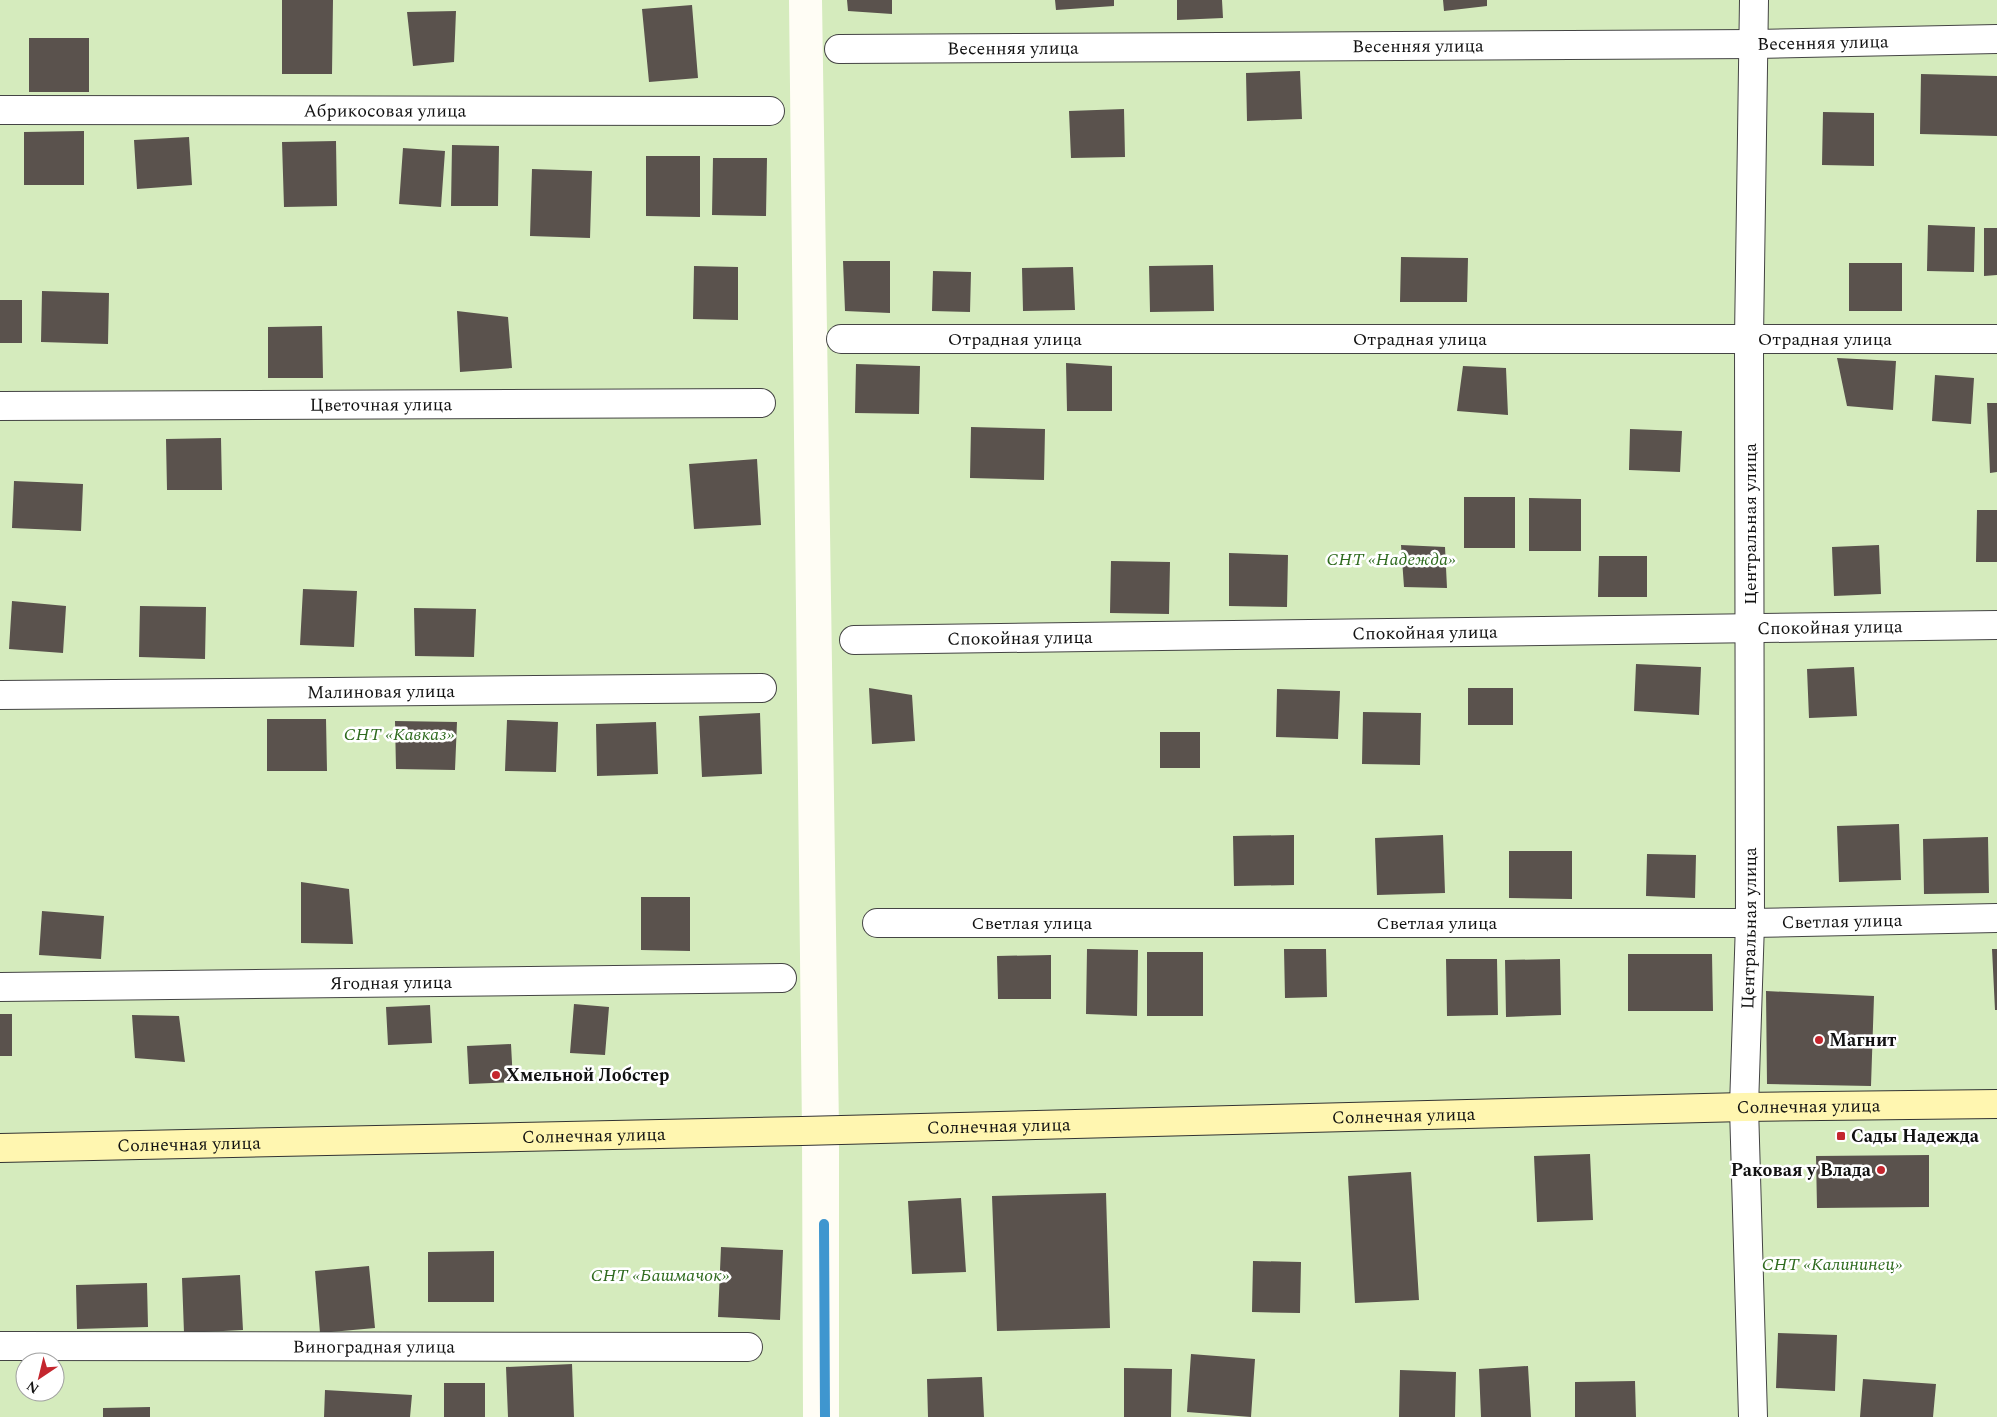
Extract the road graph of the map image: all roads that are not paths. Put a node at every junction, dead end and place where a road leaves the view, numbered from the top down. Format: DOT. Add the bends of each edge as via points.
graph roads {
  1 [pos="1754,0"];
  2 [pos="1997,39"];
  3 [pos="1755,44"];
  4 [pos="839,49"];
  5 [pos="0,110"];
  6 [pos="770,111"];
  7 [pos="841,338"];
  8 [pos="1749,338"];
  9 [pos="1997,339"];
  10 [pos="761,403"];
  11 [pos="0,406"];
  12 [pos="1997,625"];
  13 [pos="1750,628"];
  14 [pos="854,640"];
  15 [pos="762,688"];
  16 [pos="0,695"];
  17 [pos="1997,918"];
  18 [pos="877,923"];
  19 [pos="1750,923"];
  20 [pos="782,978"];
  21 [pos="0,987"];
  22 [pos="1997,1104"];
  23 [pos="1744,1107"];
  24 [pos="0,1148"];
  25 [pos="0,1346"];
  26 [pos="748,1347"];
  27 [pos="1753,1417"];
  1 -- 3 [label="street, Центральная улица"];
  2 -- 3 [label="street, Весенняя улица"];
  3 -- 4 [label="street, Весенняя улица"];
  3 -- 8 [label="street, Центральная улица"];
  5 -- 6 [label="street, Абрикосовая улица"];
  7 -- 8 [label="street, Отрадная улица"];
  8 -- 9 [label="street, Отрадная улица"];
  8 -- 13 [label="street, Центральная улица"];
  10 -- 11 [label="street, Цветочная улица"];
  12 -- 13 [label="street, Спокойная улица"];
  13 -- 14 [label="street, Спокойная улица"];
  13 -- 19 [label="street, Центральная улица"];
  15 -- 16 [label="street, Малиновая улица"];
  17 -- 19 [label="street, Светлая улица"];
  18 -- 19 [label="street, Светлая улица"];
  19 -- 23 [label="street, Центральная улица"];
  20 -- 21 [label="street, Ягодная улица"];
  22 -- 23 [label="street, Солнечная улица"];
  23 -- 24 [label="street, Солнечная улица"];
  23 -- 27 [label="street, Центральная улица"];
  25 -- 26 [label="street, Виноградная улица"];
}
